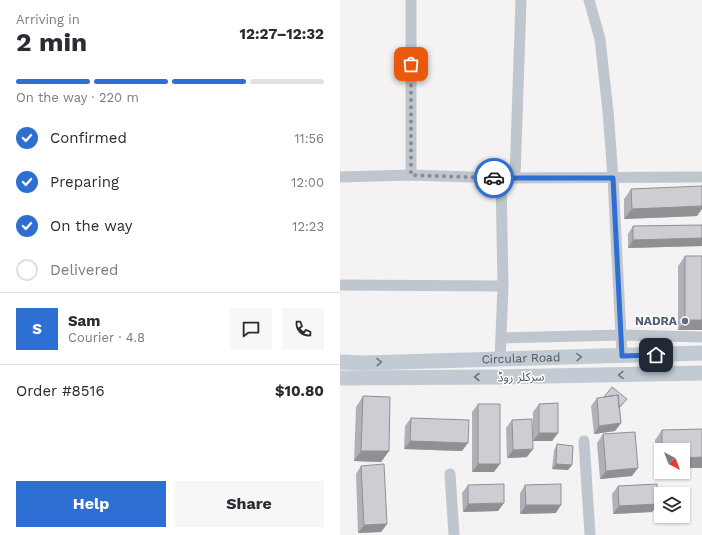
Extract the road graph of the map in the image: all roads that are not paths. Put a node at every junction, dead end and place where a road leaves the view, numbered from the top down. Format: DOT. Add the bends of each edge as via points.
graph roads {
  1 [pos="411,0"];
  2 [pos="521,0"];
  3 [pos="589,0"];
  4 [pos="411,175"];
  5 [pos="340,177"];
  6 [pos="515,177"];
  7 [pos="702,177"];
  8 [pos="501,178"];
  9 [pos="613,178"];
  10 [pos="340,285"];
  11 [pos="503,286"];
  12 [pos="622,335"];
  13 [pos="702,337"];
  14 [pos="501,338"];
  15 [pos="702,353"];
  16 [pos="622,356"];
  17 [pos="500,359"];
  18 [pos="340,362"];
  19 [pos="702,373"];
  20 [pos="340,378"];
  21 [pos="584,441"];
  22 [pos="450,474"];
  23 [pos="454,535"];
  24 [pos="590,535"];
  1 -- 4 [label="street"];
  2 -- 6 [label="street"];
  3 -- 9 [label="street" via="600,39"];
  4 -- 5 [label="street"];
  4 -- 8 [label="street"];
  6 -- 8 [label="street"];
  6 -- 9 [label="street"];
  7 -- 9 [label="street"];
  8 -- 11 [label="street"];
  9 -- 12 [label="street"];
  10 -- 11 [label="street"];
  11 -- 14 [label="street"];
  12 -- 13 [label="street"];
  12 -- 14 [label="street"];
  12 -- 16 [label="street"];
  14 -- 17 [label="street"];
  15 -- 16 [label="main road, Circular Road"];
  17 -- 16 [label="main road, Circular Road, one-way"];
  18 -- 17 [label="main road, Circular Road, one-way"];
  19 -- 20 [label="main road, سرکلر روڈ, one-way"];
  21 -- 24 [label="street"];
  22 -- 23 [label="street"];
}
